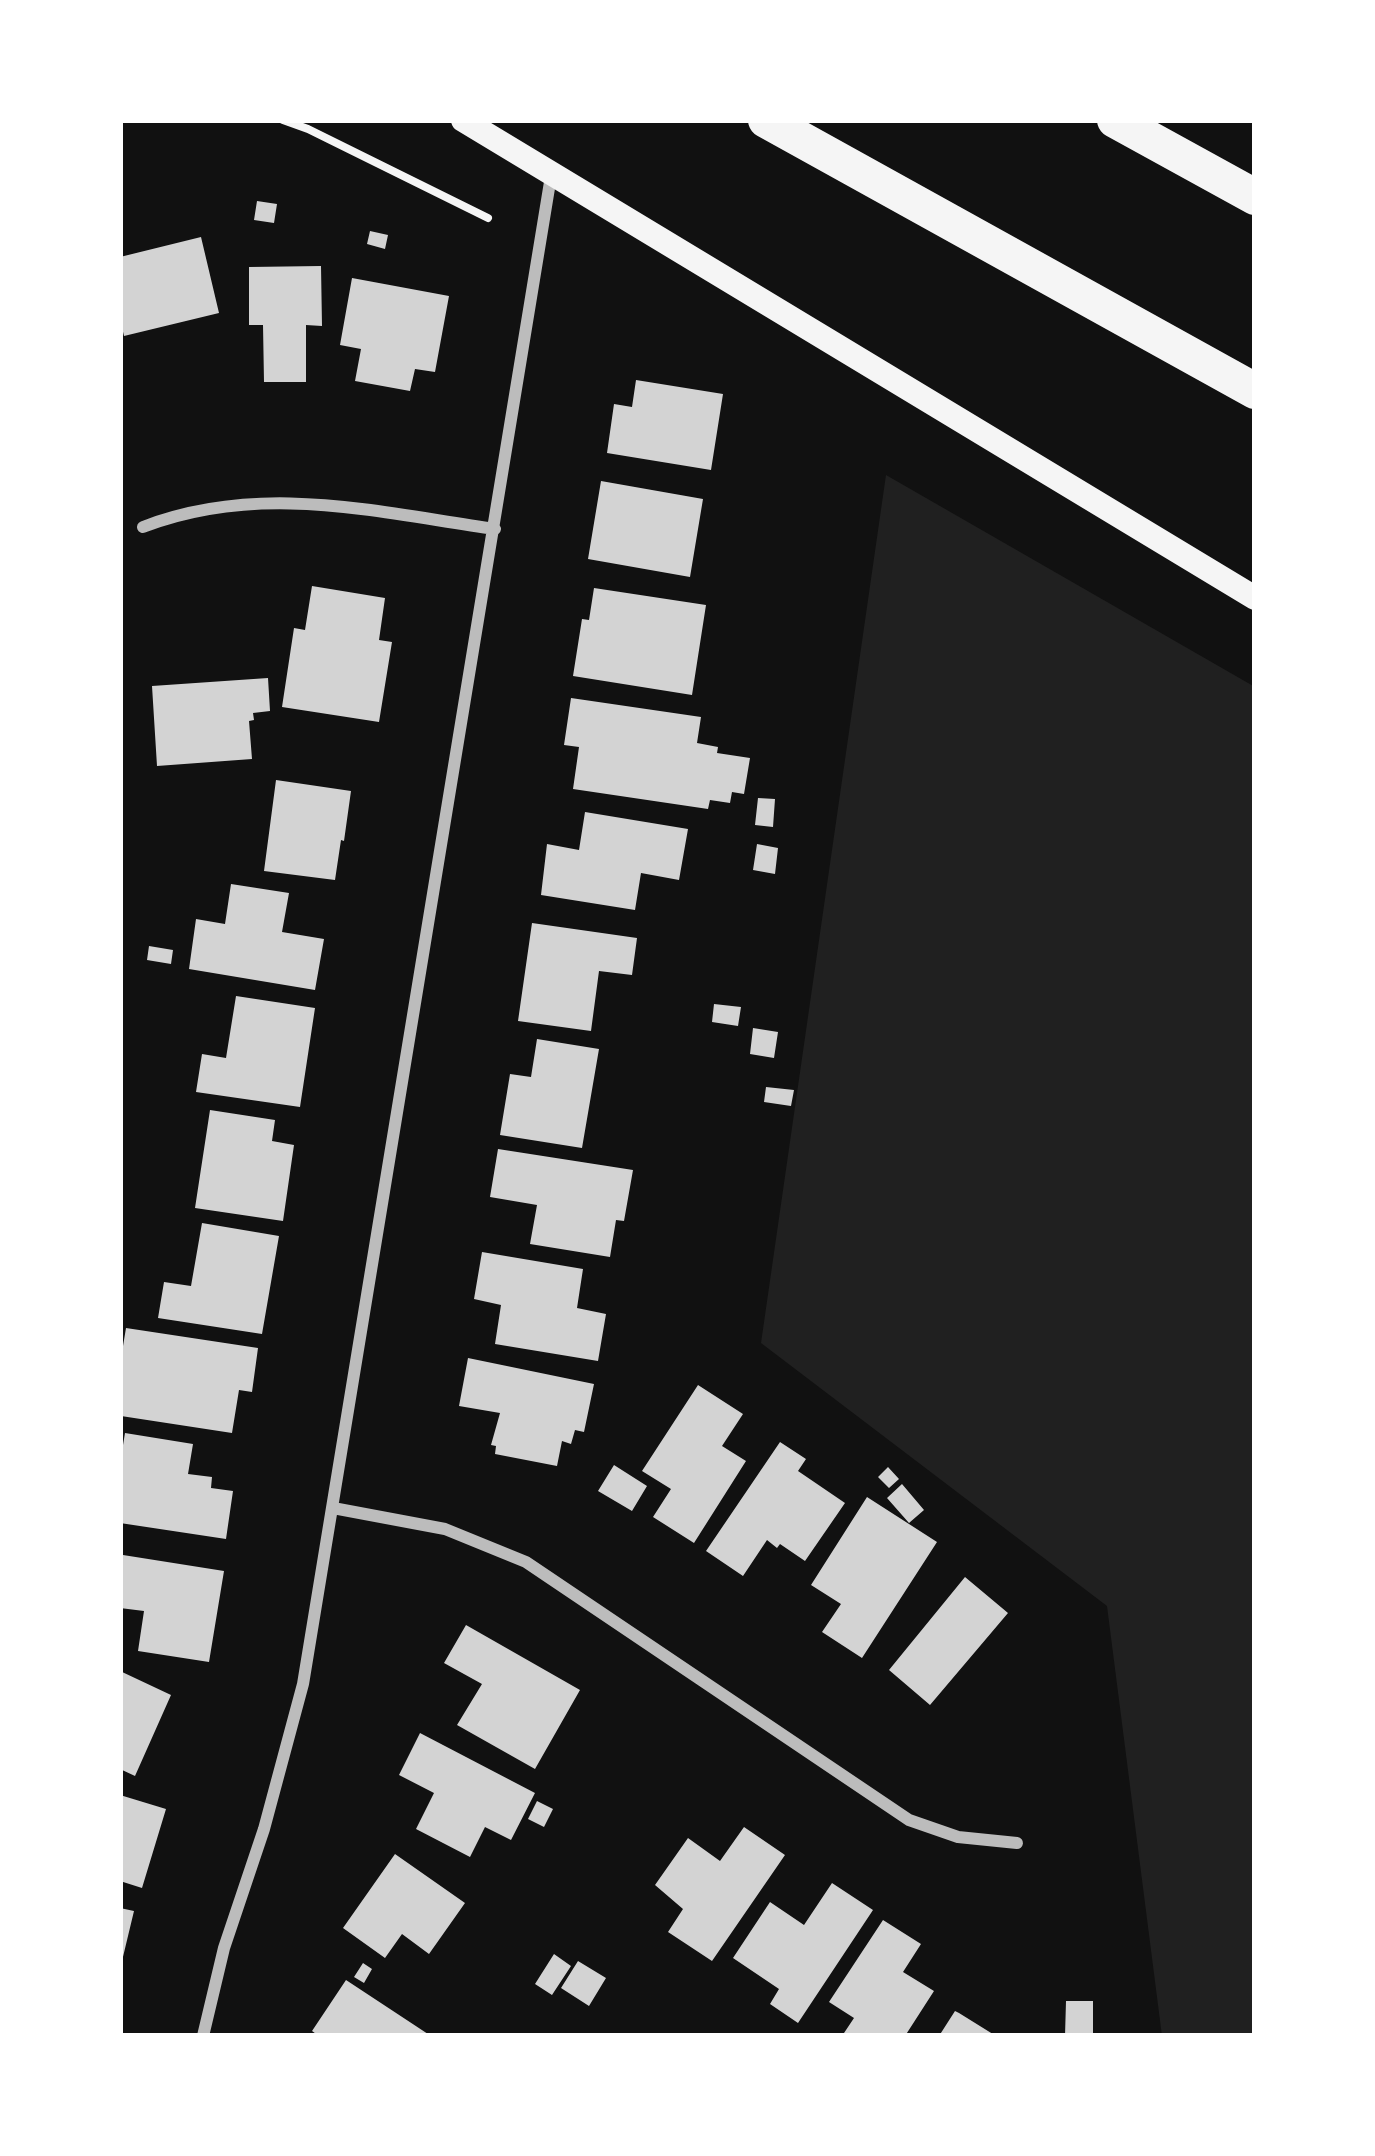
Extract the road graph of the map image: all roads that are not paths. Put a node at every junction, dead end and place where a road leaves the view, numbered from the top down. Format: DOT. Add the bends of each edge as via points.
graph roads {
  1 [pos="463,120"];
  2 [pos="766,120"];
  3 [pos="1115,120"];
  4 [pos="552,173"];
  5 [pos="1255,197"];
  6 [pos="1255,391"];
  7 [pos="143,526"];
  8 [pos="495,529"];
  9 [pos="1255,598"];
  10 [pos="333,1508"];
  11 [pos="1017,1843"];
  12 [pos="203,2036"];
  1 -- 4 [label="main road"];
  2 -- 6 [label="highway"];
  3 -- 5 [label="highway"];
  4 -- 8 [label="street"];
  4 -- 9 [label="main road"];
  7 -- 8 [label="street" via="213,506 306,502"];
  8 -- 10 [label="street"];
  10 -- 11 [label="street" via="445,1528 526,1562 909,1820 958,1838"];
  10 -- 12 [label="street" via="303,1684"];
}
